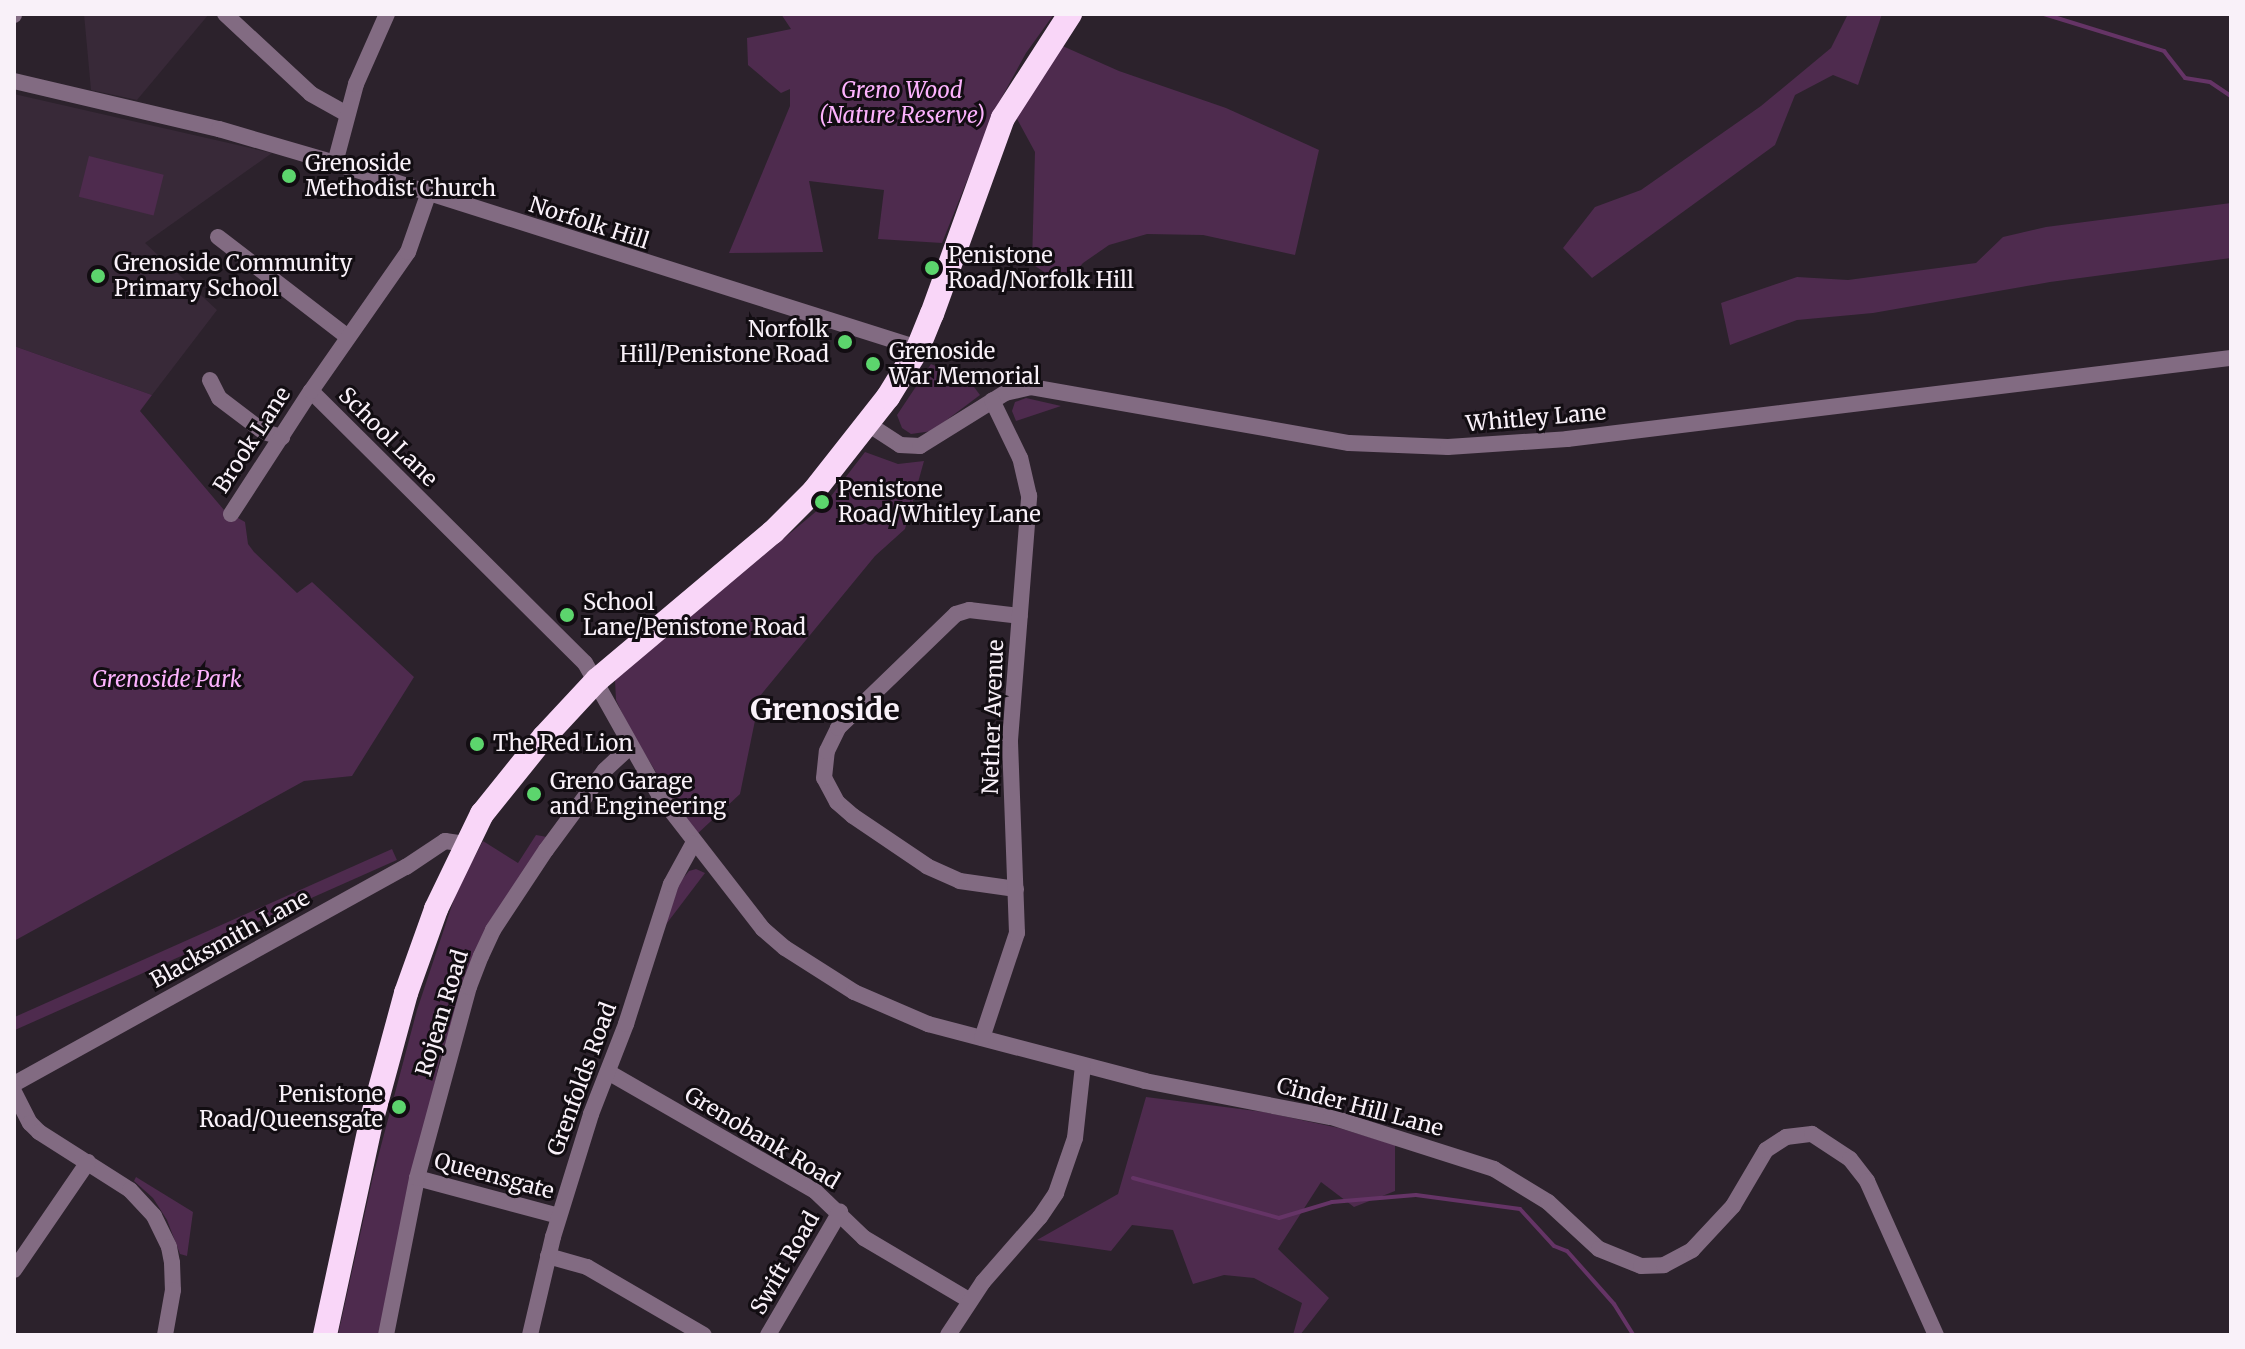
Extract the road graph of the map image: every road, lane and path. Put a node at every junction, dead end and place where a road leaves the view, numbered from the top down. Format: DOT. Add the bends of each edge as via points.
graph roads {
  1 [pos="225,14"];
  2 [pos="387,14"];
  3 [pos="1070,14"];
  4 [pos="14,81"];
  5 [pos="347,114"];
  6 [pos="335,163"];
  7 [pos="429,192"];
  8 [pos="218,237"];
  9 [pos="348,337"];
  10 [pos="918,348"];
  11 [pos="2231,358"];
  12 [pos="210,380"];
  13 [pos="311,391"];
  14 [pos="992,400"];
  15 [pos="868,424"];
  16 [pos="282,437"];
  17 [pos="231,514"];
  18 [pos="1020,616"];
  19 [pos="597,680"];
  20 [pos="615,713"];
  21 [pos="630,747"];
  22 [pos="467,844"];
  23 [pos="693,844"];
  24 [pos="1016,889"];
  25 [pos="982,1038"];
  26 [pos="1083,1065"];
  27 [pos="608,1072"];
  28 [pos="14,1084"];
  29 [pos="14,1092"];
  30 [pos="88,1162"];
  31 [pos="417,1178"];
  32 [pos="840,1212"];
  33 [pos="559,1216"];
  34 [pos="548,1256"];
  35 [pos="14,1270"];
  36 [pos="969,1300"];
  37 [pos="165,1335"];
  38 [pos="325,1335"];
  39 [pos="386,1335"];
  40 [pos="530,1335"];
  41 [pos="704,1335"];
  42 [pos="768,1335"];
  43 [pos="948,1335"];
  44 [pos="1936,1335"];
  1 -- 5 [label="street" via="311,94"];
  2 -- 5 [label="street"];
  3 -- 10 [label="highway" via="1003,118"];
  4 -- 6 [label="street, Norfolk Hill" via="219,129"];
  5 -- 6 [label="street"];
  6 -- 7 [label="street, Norfolk Hill"];
  7 -- 9 [label="street, School Lane" via="408,252"];
  7 -- 10 [label="street, Norfolk Hill"];
  8 -- 9 [label="street"];
  9 -- 13 [label="street, School Lane"];
  10 -- 15 [label="highway"];
  11 -- 14 [label="street, Whitley Lane" via="1567,439 1448,447 1349,443 1031,387"];
  12 -- 16 [label="street" via="219,398 264,432"];
  13 -- 16 [label="street, Brook Lane"];
  13 -- 19 [label="street, School Lane"];
  14 -- 15 [label="street, Whitley Lane" via="920,446 900,445"];
  14 -- 18 [label="street, Nether Avenue" via="1020,458 1029,496"];
  15 -- 19 [label="highway" via="773,532"];
  16 -- 17 [label="street, Brook Lane"];
  18 -- 24 [label="street, Nether Avenue" via="1010,740"];
  18 -- 24 [label="street" via="969,610 956,614 838,728 827,751 824,778 837,802 853,816 927,866 960,881"];
  19 -- 20 [label="street, School Lane"];
  19 -- 22 [label="highway" via="511,777"];
  20 -- 21 [label="street, Cinder Hill Lane"];
  21 -- 23 [label="street, Cinder Hill Lane"];
  21 -- 31 [label="street, Rojean Road" via="569,818 493,930 469,987"];
  22 -- 28 [label="street, Blacksmith Lane" via="445,841"];
  22 -- 38 [label="highway" via="436,909 406,993 371,1122"];
  23 -- 25 [label="street, Cinder Hill Lane" via="763,929 810,965 884,1007"];
  23 -- 27 [label="street, Grenfolds Road" via="671,884"];
  24 -- 25 [label="street, Nether Avenue" via="1017,933"];
  25 -- 26 [label="street, Cinder Hill Lane"];
  26 -- 36 [label="street" via="1075,1138 1056,1193"];
  26 -- 44 [label="street, Cinder Hill Lane" via="1308,1111 1494,1169 1548,1202 1599,1249 1652,1268 1677,1259 1709,1233 1733,1206 1766,1150 1801,1133 1812,1134 1850,1159 1867,1181"];
  27 -- 32 [label="street, Grenobank Road" via="799,1181"];
  27 -- 33 [label="street, Grenfolds Road"];
  29 -- 30 [label="street" via="39,1132"];
  30 -- 35 [label="street"];
  30 -- 37 [label="street" via="130,1190 163,1232 173,1290"];
  31 -- 33 [label="street, Queensgate"];
  31 -- 39 [label="street, Rojean Road"];
  32 -- 36 [label="street, Grenobank Road" via="864,1238"];
  32 -- 42 [label="street, Swift Road"];
  33 -- 34 [label="street, Grenfolds Road"];
  34 -- 40 [label="street, Grenfolds Road"];
  34 -- 41 [label="street" via="587,1267"];
  36 -- 43 [label="street"];
}
